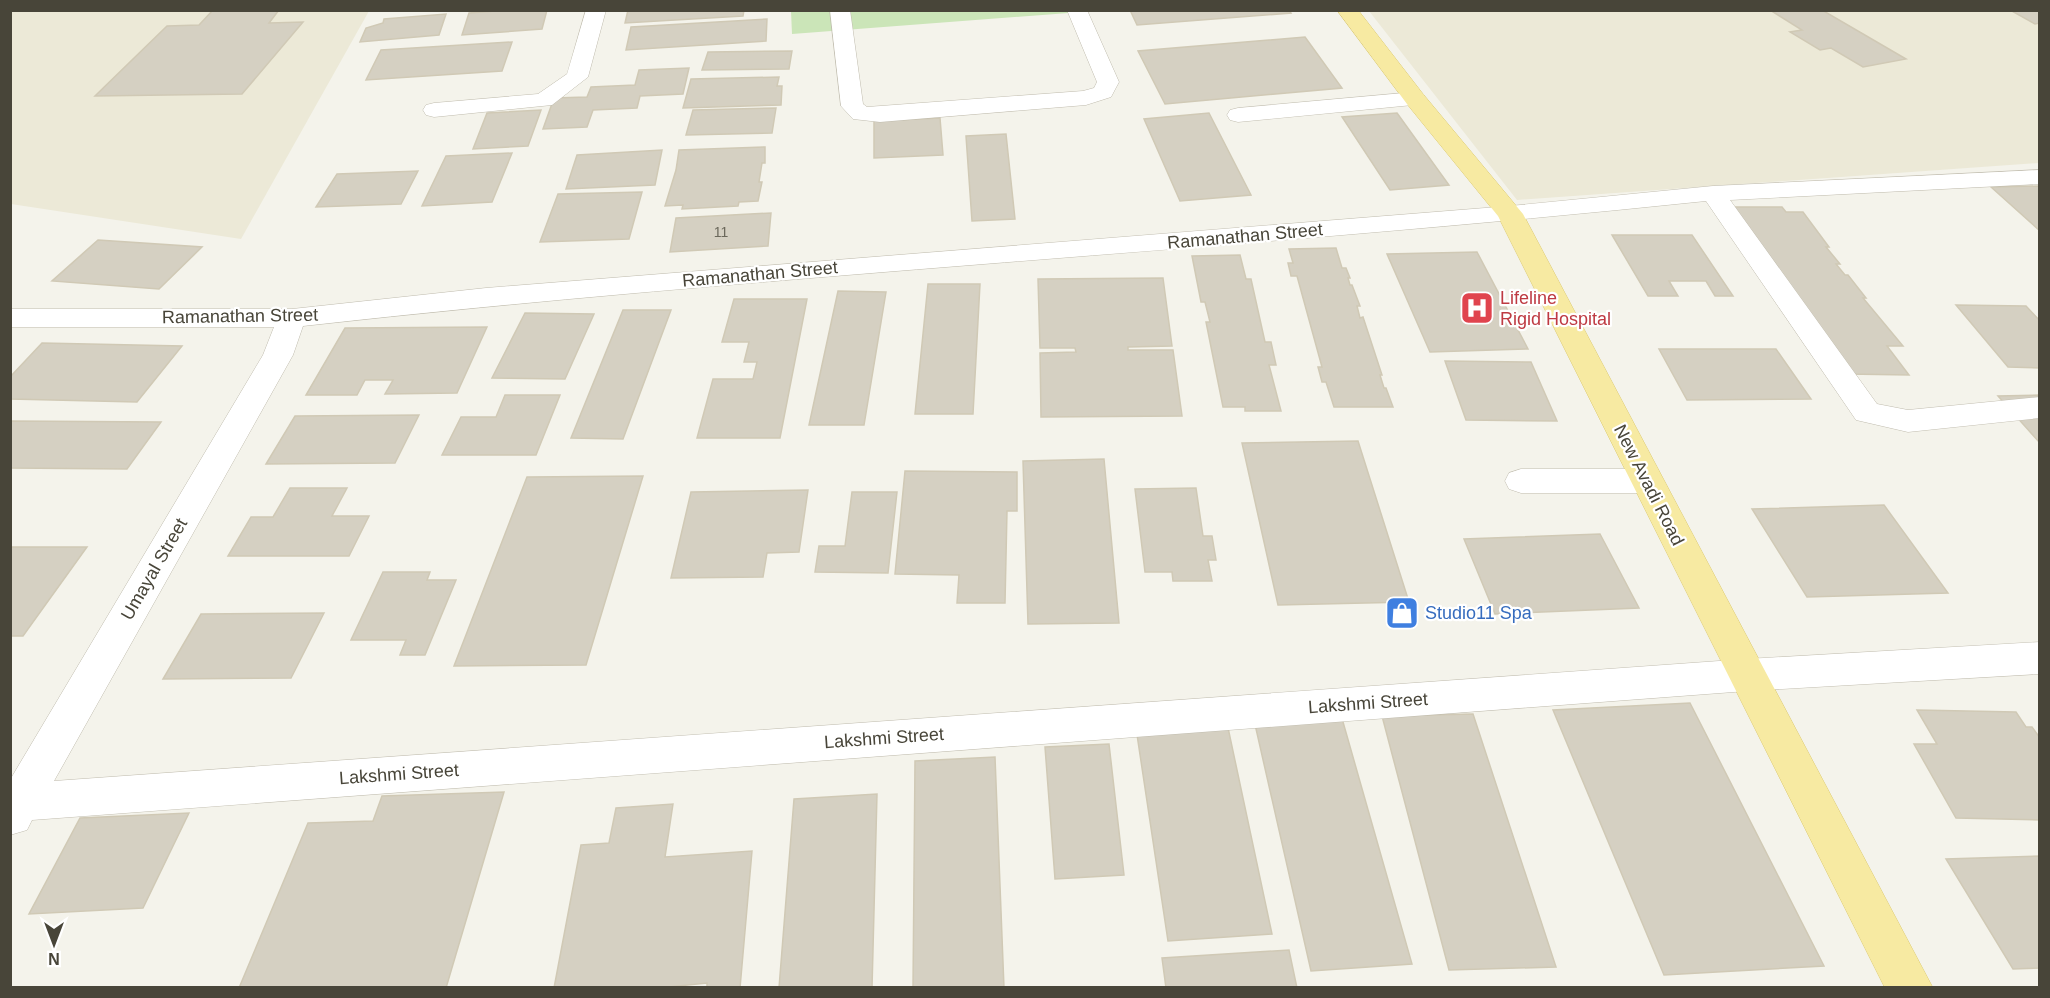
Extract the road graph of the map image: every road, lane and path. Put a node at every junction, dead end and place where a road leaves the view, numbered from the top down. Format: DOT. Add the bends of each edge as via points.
graph roads {
  1 [pos="596,10"];
  2 [pos="840,10"];
  3 [pos="1077,10"];
  4 [pos="1347,10"];
  5 [pos="1415,99"];
  6 [pos="434,110"];
  7 [pos="1238,115"];
  8 [pos="2040,177"];
  9 [pos="1713,193"];
  10 [pos="1510,213"];
  11 [pos="10,318"];
  12 [pos="292,318"];
  13 [pos="2040,407"];
  14 [pos="1521,481"];
  15 [pos="1647,481"];
  16 [pos="2040,658"];
  17 [pos="1747,675"];
  18 [pos="15,809"];
  19 [pos="1910,987"];
  1 -- 6 [label="street" via="577,77 544,100"];
  2 -- 3 [label="street" via="852,106 861,114 880,115 1086,98 1103,92 1108,82"];
  4 -- 5 [label="main road, New Avadi Road"];
  5 -- 7 [label="street"];
  5 -- 10 [label="main road, New Avadi Road"];
  8 -- 9 [label="street, Ramanathan Street"];
  9 -- 10 [label="street, Ramanathan Street"];
  9 -- 13 [label="street" via="1867,412 1908,421"];
  10 -- 12 [label="street, Ramanathan Street" via="592,288"];
  10 -- 15 [label="main road, New Avadi Road"];
  11 -- 12 [label="street, Ramanathan Street"];
  12 -- 18 [label="street, Umayal Street" via="278,355"];
  14 -- 15 [label="street"];
  15 -- 17 [label="main road, New Avadi Road"];
  16 -- 17 [label="street, Lakshmi Street"];
  17 -- 18 [label="street, Lakshmi Street"];
  17 -- 19 [label="main road, New Avadi Road"];
}
